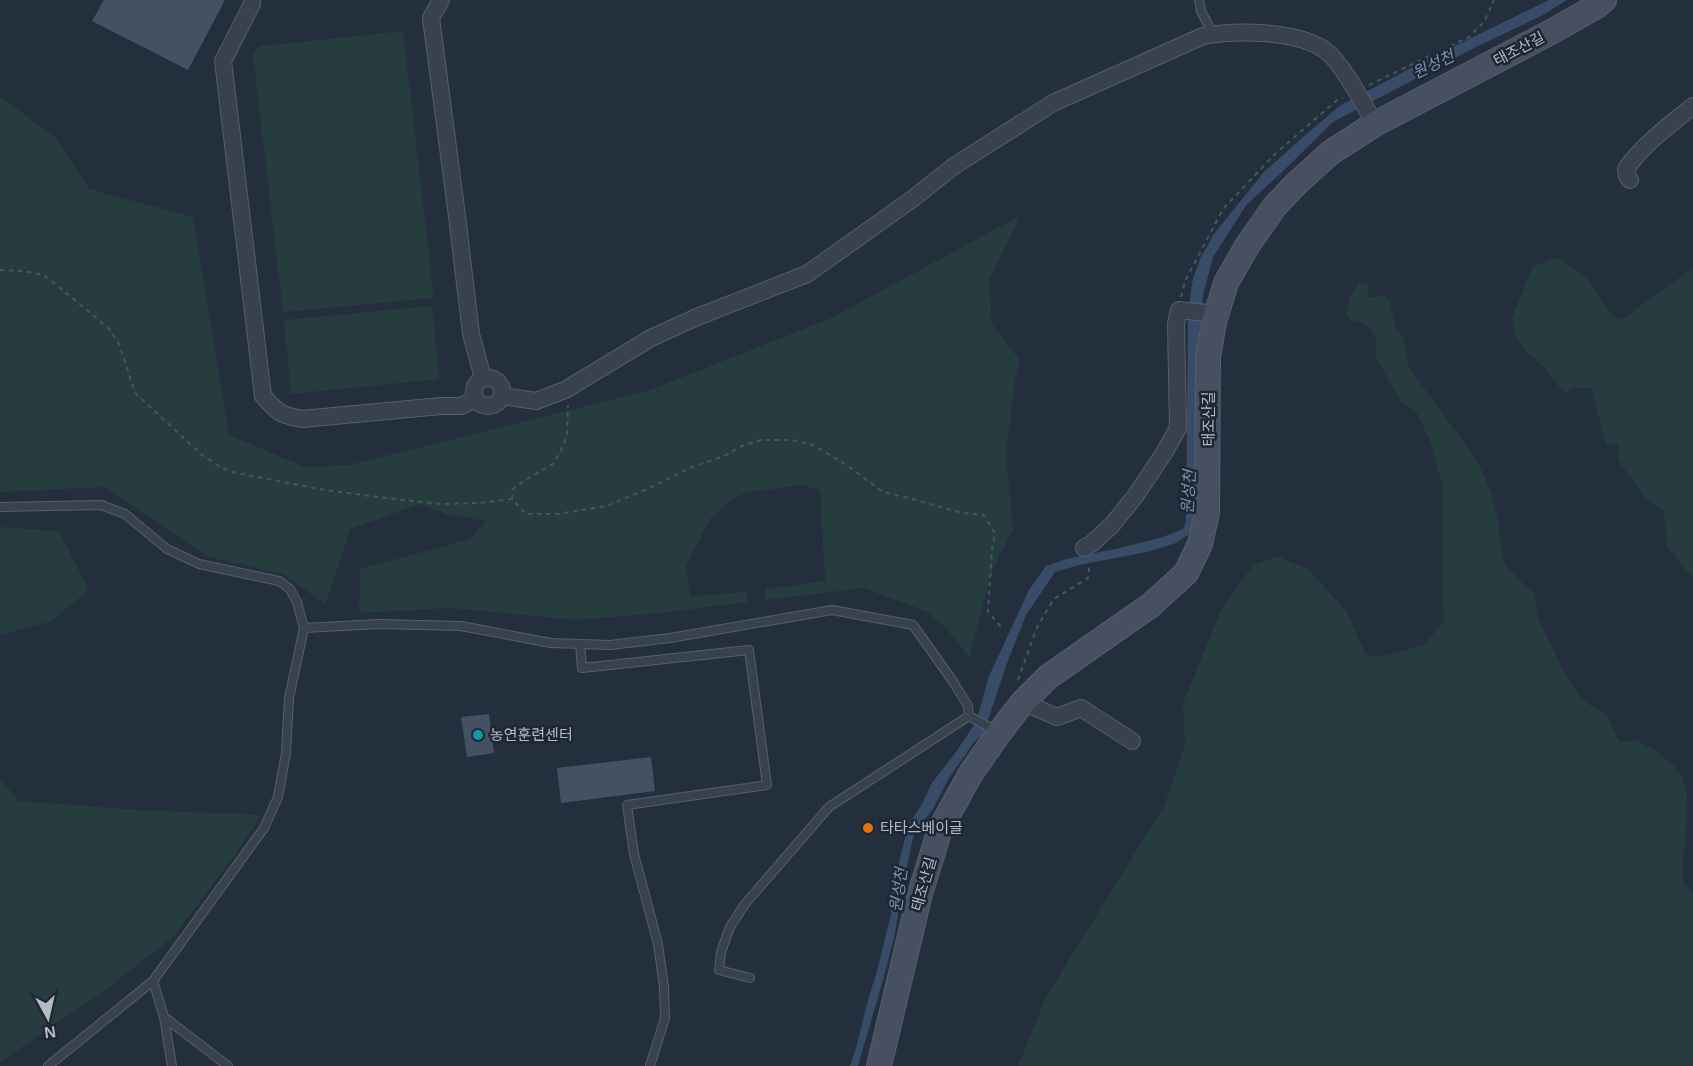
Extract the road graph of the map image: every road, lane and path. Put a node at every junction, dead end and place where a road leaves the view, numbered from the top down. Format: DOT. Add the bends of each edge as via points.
graph roads {
  1 [pos="252,0"];
  2 [pos="441,0"];
  3 [pos="1199,0"];
  4 [pos="1604,0"];
  5 [pos="1213,34"];
  6 [pos="1693,106"];
  7 [pos="1371,117"];
  8 [pos="1630,180"];
  9 [pos="0,270"];
  10 [pos="1211,314"];
  11 [pos="483,378"];
  12 [pos="568,388"];
  13 [pos="502,396"];
  14 [pos="476,399"];
  15 [pos="512,499"];
  16 [pos="0,507"];
  17 [pos="1084,548"];
  18 [pos="1089,570"];
  19 [pos="304,628"];
  20 [pos="1003,629"];
  21 [pos="580,644"];
  22 [pos="1019,695"];
  23 [pos="972,717"];
  24 [pos="995,730"];
  25 [pos="1132,741"];
  26 [pos="750,978"];
  27 [pos="153,981"];
  28 [pos="164,1017"];
  29 [pos="48,1066"];
  30 [pos="172,1066"];
  31 [pos="228,1066"];
  32 [pos="650,1066"];
  33 [pos="879,1066"];
  1 -- 14 [label="street" via="223,61 263,396 275,411 302,419 461,406"];
  2 -- 11 [label="street" via="431,18 471,334"];
  3 -- 5 [label="lane"];
  4 -- 7 [label="street, 태조산길" via="1551,32"];
  5 -- 7 [label="street" via="1241,32 1291,37 1326,51"];
  5 -- 12 [label="street" via="1053,103 954,166 807,274 651,338"];
  6 -- 8 [label="street" via="1632,161 1626,170"];
  7 -- 10 [label="street, 태조산길" via="1275,206 1247,246"];
  9 -- 15 [label="path" via="44,274 110,330 119,344 135,393 220,467 264,479 388,499 440,504"];
  10 -- 17 [label="street" via="1179,310 1178,428 1136,495 1112,525"];
  10 -- 22 [label="street, 태조산길" via="1208,513 1200,544 1185,573 1151,605"];
  11 -- 13 [label="street" via="499,382"];
  11 -- 14 [label="street" via="474,386"];
  12 -- 13 [label="street" via="536,400"];
  12 -- 15 [label="path" via="567,435 561,451 553,464 513,489"];
  13 -- 14 [label="street" via="491,406"];
  15 -- 20 [label="path" via="526,514 558,514 607,506 753,442 792,440 813,445 883,492 983,515 995,533 988,612"];
  16 -- 19 [label="lane" via="101,505 125,514 167,549 199,564 279,581 290,588"];
  18 -- 22 [label="path" via="1088,578 1054,599 1037,627"];
  19 -- 21 [label="lane" via="378,624 461,626 551,643"];
  19 -- 27 [label="lane" via="289,698 282,780 274,806 264,828"];
  21 -- 23 [label="lane" via="670,638 832,610 844,612 913,625 952,680"];
  21 -- 32 [label="lane" via="582,668 749,650 766,785 627,805 664,987 665,1018"];
  22 -- 24 [label="street, 태조산길"];
  22 -- 25 [label="street" via="1057,717 1081,708"];
  23 -- 24 [label="lane"];
  23 -- 26 [label="lane" via="829,807 789,852 730,927 721,952 718,970"];
  24 -- 33 [label="street, 태조산길" via="940,829 920,894"];
  27 -- 28 [label="lane"];
  27 -- 29 [label="lane"];
  28 -- 30 [label="lane"];
  28 -- 31 [label="lane"];
}
